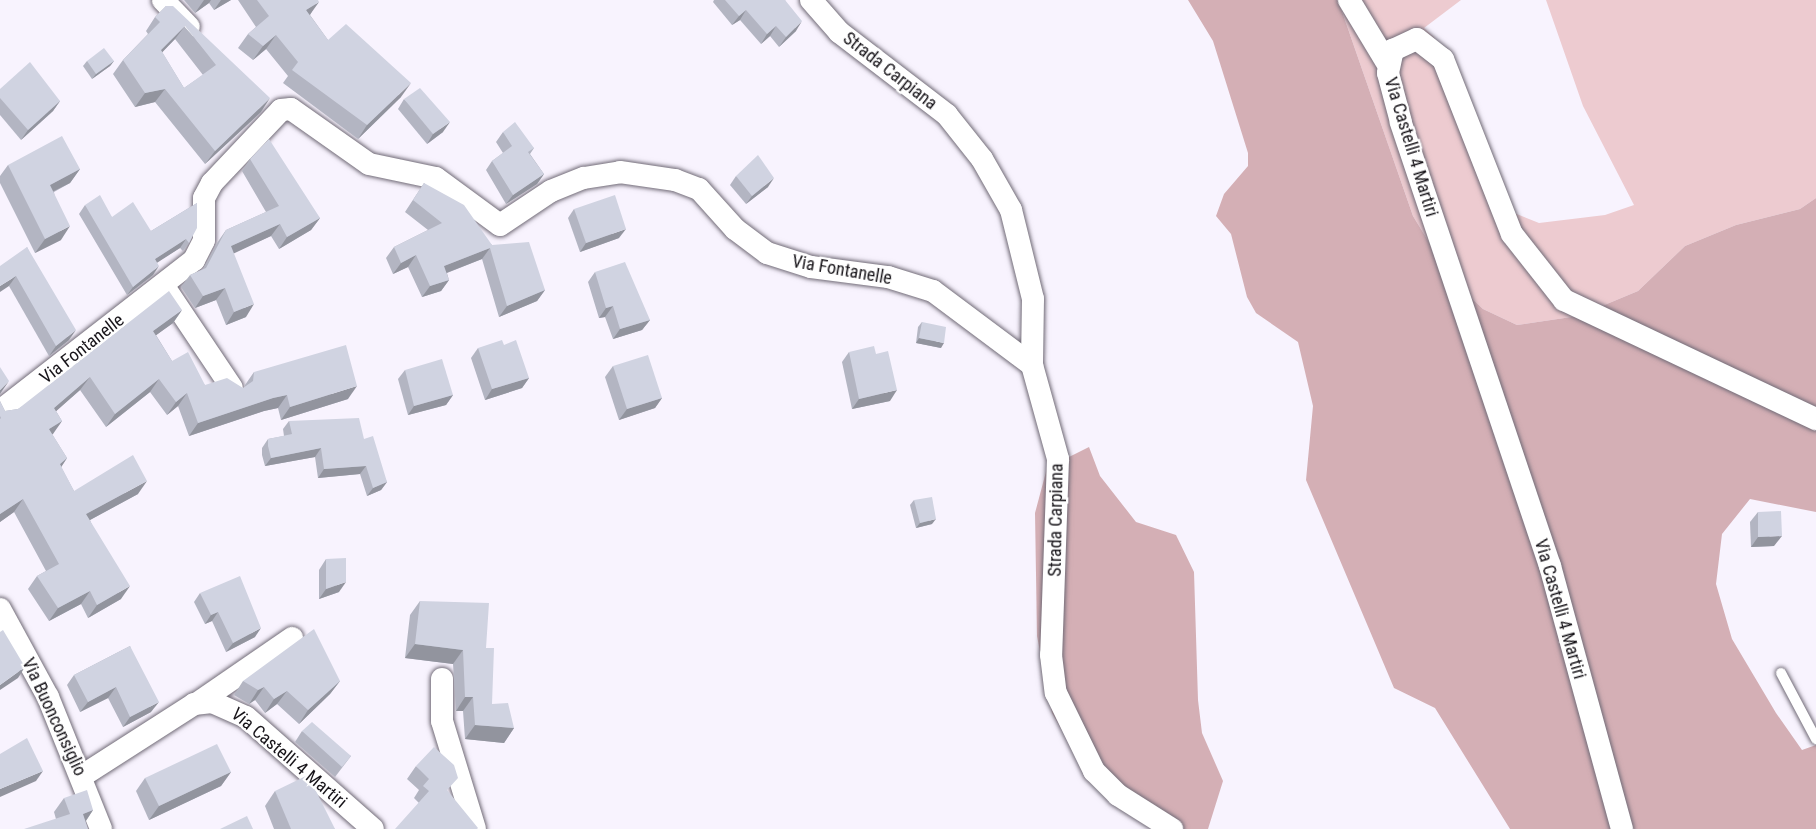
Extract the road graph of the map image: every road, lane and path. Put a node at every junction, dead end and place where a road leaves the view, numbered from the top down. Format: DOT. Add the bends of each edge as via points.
graph roads {
  1 [pos="163,0"];
  2 [pos="811,0"];
  3 [pos="1349,0"];
  4 [pos="205,42"];
  5 [pos="1387,63"];
  6 [pos="262,97"];
  7 [pos="281,110"];
  8 [pos="164,286"];
  9 [pos="1032,365"];
  10 [pos="232,388"];
  11 [pos="0,411"];
  12 [pos="1816,419"];
  13 [pos="0,609"];
  14 [pos="292,638"];
  15 [pos="1781,673"];
  16 [pos="442,679"];
  17 [pos="199,702"];
  18 [pos="1816,739"];
  19 [pos="82,776"];
  20 [pos="101,829"];
  21 [pos="373,829"];
  22 [pos="475,829"];
  23 [pos="1172,829"];
  24 [pos="1622,829"];
  1 -- 4 [label="street"];
  2 -- 9 [label="street, Strada Carpiana" via="839,32 947,116 1000,189 1030,277 1035,326"];
  3 -- 5 [label="street"];
  5 -- 12 [label="street, Via Castelli 4 Martiri" via="1393,51 1407,40 1424,40 1439,53 1512,234 1564,300"];
  5 -- 24 [label="street, Via Castelli 4 Martiri" via="1428,206 1550,567"];
  6 -- 7 [label="street"];
  7 -- 8 [label="street, Via Fontanelle" via="212,183 204,198 207,226 201,249"];
  7 -- 9 [label="street, Via Fontanelle" via="301,115 369,164 418,171 450,185 500,225 551,191 584,178 620,172 675,180 699,189 735,230 767,253 811,267 924,287"];
  8 -- 10 [label="street"];
  8 -- 11 [label="street, Via Fontanelle"];
  9 -- 23 [label="street, Strada Carpiana" via="1058,459 1051,655 1056,693 1071,733 1095,771 1118,795"];
  13 -- 19 [label="street, Via Buonconsiglio"];
  14 -- 17 [label="street, Via Castelli 4 Martiri"];
  15 -- 18 [label="lane"];
  16 -- 22 [label="street" via="442,721"];
  17 -- 19 [label="street, Via Castelli 4 Martiri"];
  17 -- 21 [label="street, Via Castelli 4 Martiri" via="229,706 246,717"];
  19 -- 20 [label="street, Via Buonconsiglio"];
}
